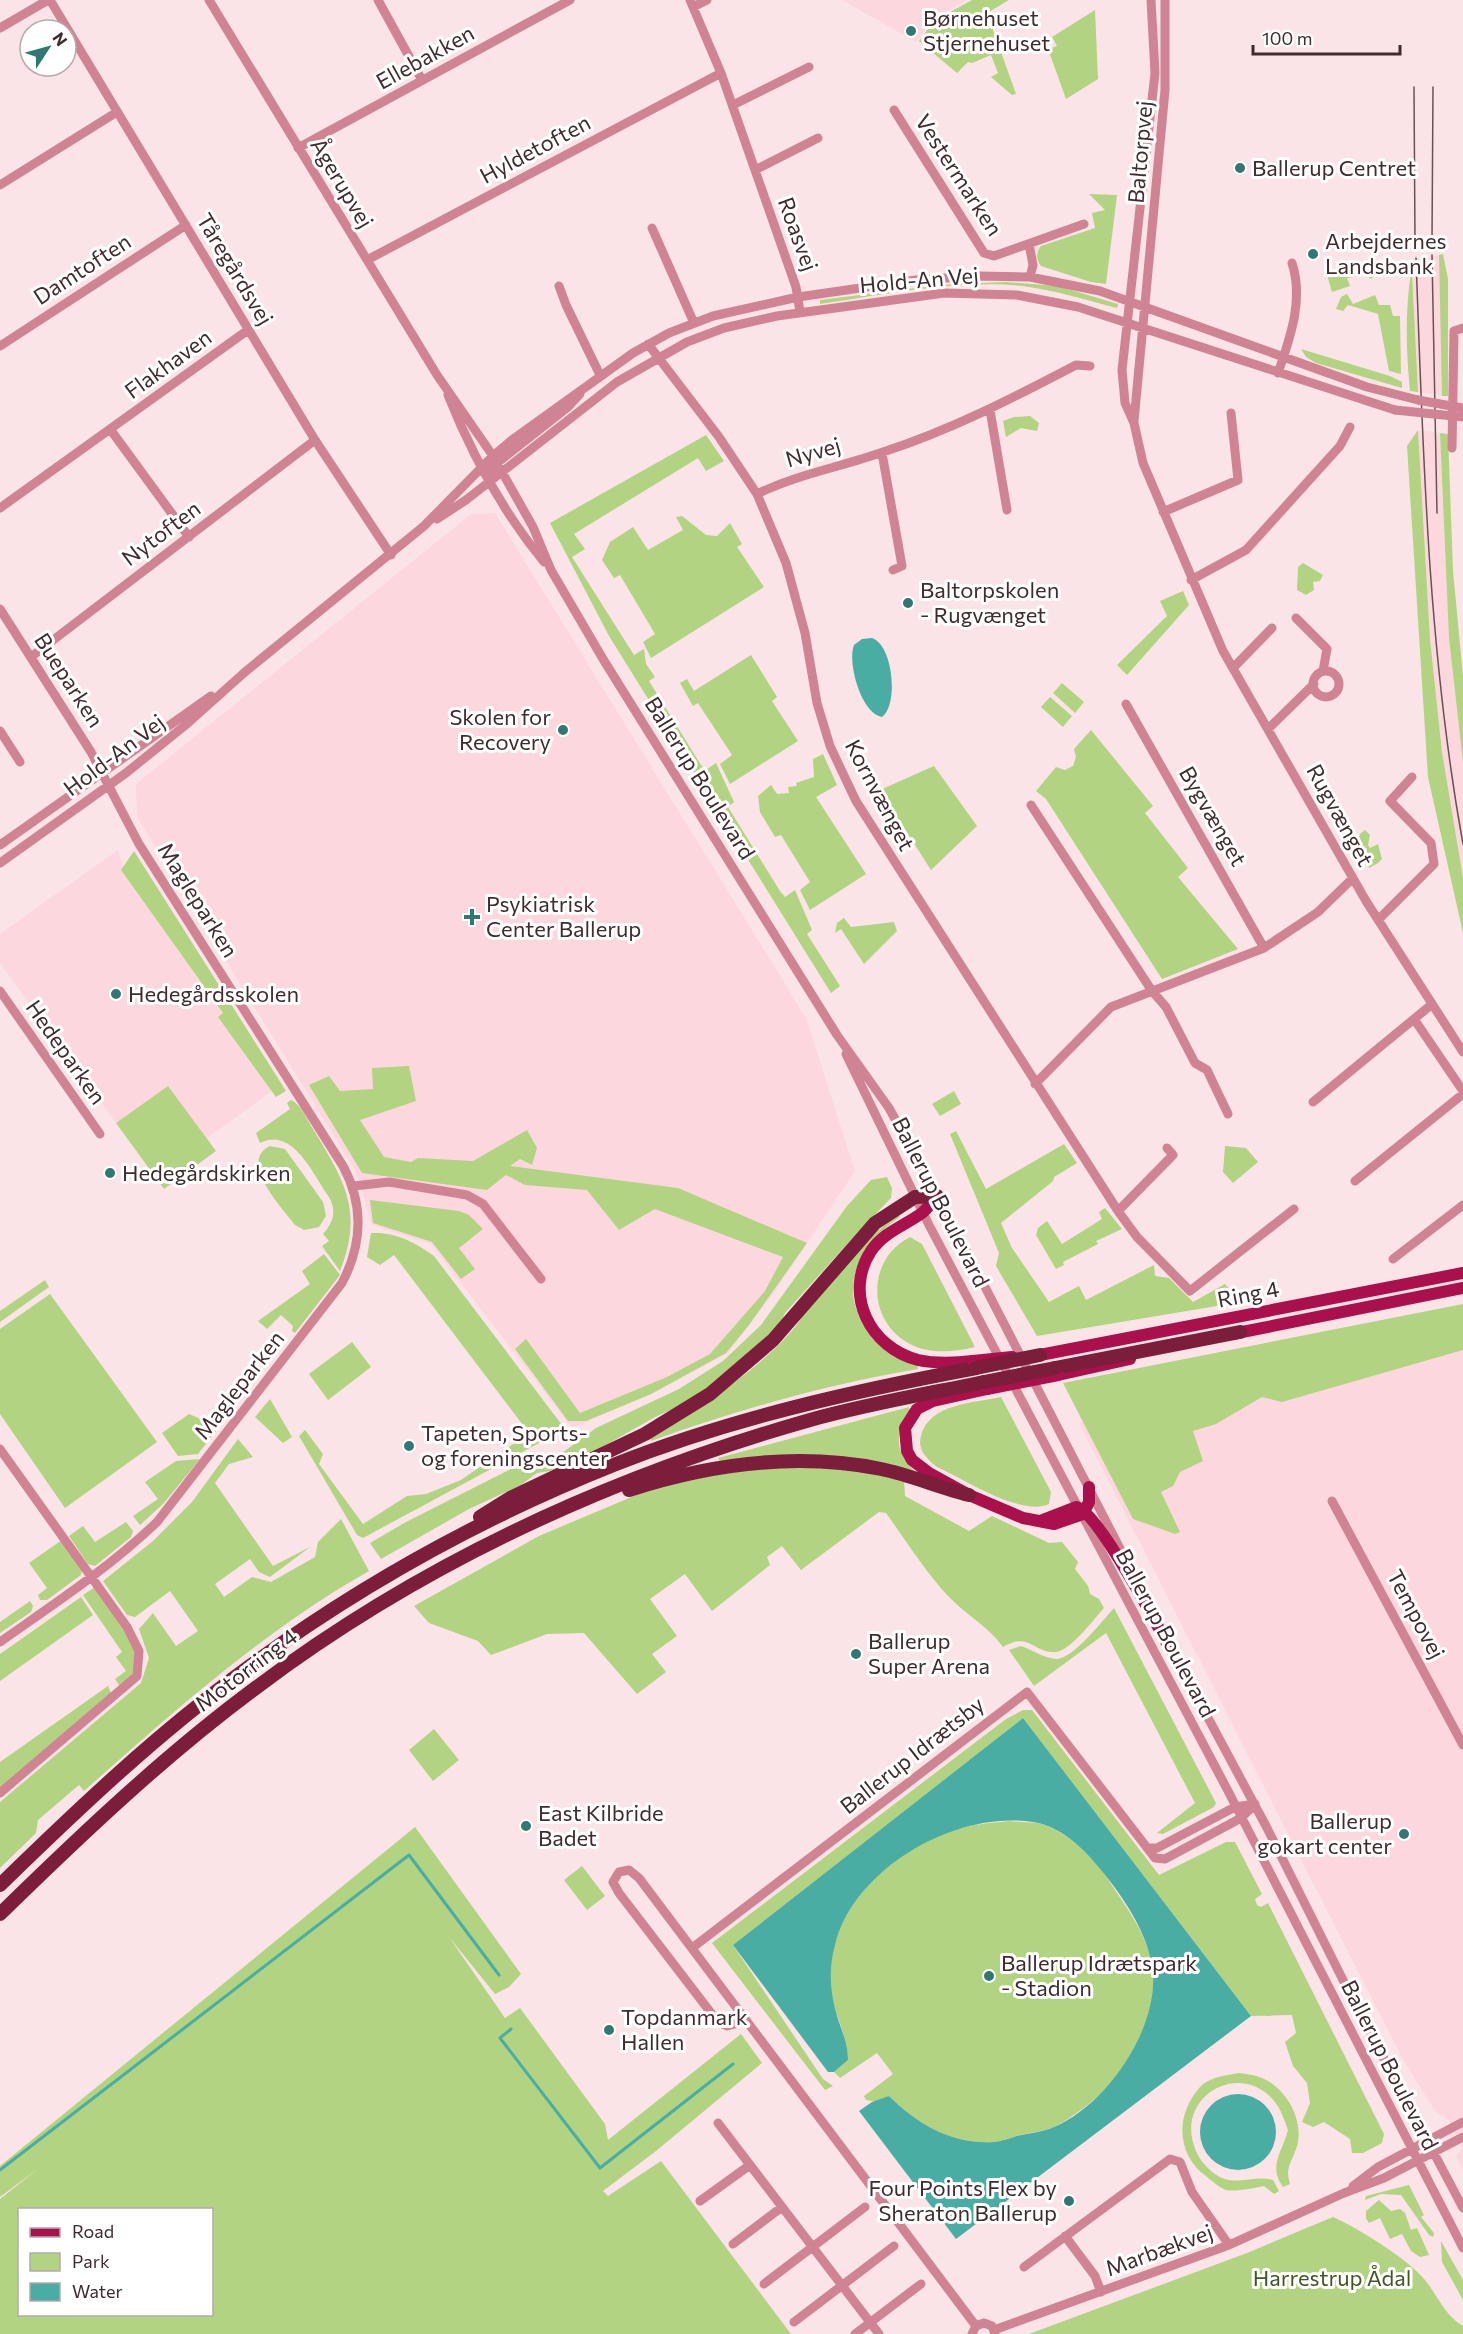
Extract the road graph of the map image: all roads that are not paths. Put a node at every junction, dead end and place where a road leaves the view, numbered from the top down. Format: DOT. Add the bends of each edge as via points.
graph roads {
  1 [pos="49,0"];
  2 [pos="209,0"];
  3 [pos="378,0"];
  4 [pos="570,0"];
  5 [pos="706,0"];
  6 [pos="1151,0"];
  7 [pos="1165,0"];
  8 [pos="691,3"];
  9 [pos="0,28"];
  10 [pos="809,67"];
  11 [pos="721,73"];
  12 [pos="422,80"];
  13 [pos="733,105"];
  14 [pos="894,110"];
  15 [pos="117,112"];
  16 [pos="818,138"];
  17 [pos="298,148"];
  18 [pos="755,170"];
  19 [pos="0,185"];
  20 [pos="1084,224"];
  21 [pos="186,225"];
  22 [pos="651,228"];
  23 [pos="1029,244"];
  24 [pos="367,260"];
  25 [pos="1292,263"];
  26 [pos="1030,277"];
  27 [pos="559,286"];
  28 [pos="798,297"];
  29 [pos="1130,302"];
  30 [pos="1146,307"];
  31 [pos="800,312"];
  32 [pos="1127,322"];
  33 [pos="694,323"];
  34 [pos="1144,328"];
  35 [pos="1463,328"];
  36 [pos="248,330"];
  37 [pos="648,344"];
  38 [pos="0,346"];
  39 [pos="659,356"];
  40 [pos="1284,357"];
  41 [pos="1090,366"];
  42 [pos="1278,373"];
  43 [pos="597,377"];
  44 [pos="444,384"];
  45 [pos="1463,408"];
  46 [pos="990,410"];
  47 [pos="1231,413"];
  48 [pos="1463,417"];
  49 [pos="1134,423"];
  50 [pos="1350,427"];
  51 [pos="110,429"];
  52 [pos="315,440"];
  53 [pos="1452,448"];
  54 [pos="882,453"];
  55 [pos="497,464"];
  56 [pos="483,468"];
  57 [pos="490,482"];
  58 [pos="757,494"];
  59 [pos="0,508"];
  60 [pos="1007,510"];
  61 [pos="1163,512"];
  62 [pos="424,526"];
  63 [pos="189,537"];
  64 [pos="391,555"];
  65 [pos="551,570"];
  66 [pos="893,570"];
  67 [pos="1191,580"];
  68 [pos="0,609"];
  69 [pos="1296,618"];
  70 [pos="1272,628"];
  71 [pos="31,657"];
  72 [pos="1233,668"];
  73 [pos="1323,671"];
  74 [pos="245,672"];
  75 [pos="1314,684"];
  76 [pos="1126,704"];
  77 [pos="1268,729"];
  78 [pos="0,731"];
  79 [pos="20,762"];
  80 [pos="102,774"];
  81 [pos="1412,777"];
  82 [pos="108,786"];
  83 [pos="1031,806"];
  84 [pos="0,845"];
  85 [pos="0,863"];
  86 [pos="1353,878"];
  87 [pos="1378,920"];
  88 [pos="1264,948"];
  89 [pos="1152,991"];
  90 [pos="0,992"];
  91 [pos="1431,1005"];
  92 [pos="1414,1019"];
  93 [pos="837,1035"];
  94 [pos="1463,1052"];
  95 [pos="1035,1084"];
  96 [pos="1463,1093"];
  97 [pos="1313,1102"];
  98 [pos="1228,1114"];
  99 [pos="100,1134"];
  100 [pos="1167,1148"];
  101 [pos="1355,1181"];
  102 [pos="354,1186"];
  103 [pos="938,1196"];
  104 [pos="915,1197"];
  105 [pos="1463,1205"];
  106 [pos="1294,1209"];
  107 [pos="1118,1211"];
  108 [pos="923,1212"];
  109 [pos="1393,1259"];
  110 [pos="1463,1273"];
  111 [pos="540,1279"];
  112 [pos="1463,1288"];
  113 [pos="1240,1332"];
  114 [pos="1044,1355"];
  115 [pos="974,1364"];
  116 [pos="986,1386"];
  117 [pos="0,1449"];
  118 [pos="1089,1487"];
  119 [pos="969,1495"];
  120 [pos="1332,1501"];
  121 [pos="555,1512"];
  122 [pos="1081,1512"];
  123 [pos="442,1545"];
  124 [pos="91,1578"];
  125 [pos="0,1642"];
  126 [pos="1171,1650"];
  127 [pos="1463,1745"];
  128 [pos="0,1793"];
  129 [pos="1255,1804"];
  130 [pos="1235,1807"];
  131 [pos="1241,1818"];
  132 [pos="1147,1848"];
  133 [pos="0,1885"];
  134 [pos="0,1914"];
  135 [pos="692,1948"];
  136 [pos="747,2021"];
  137 [pos="1463,2122"];
  138 [pos="718,2123"];
  139 [pos="1463,2137"];
  140 [pos="1428,2140"];
  141 [pos="1411,2150"];
  142 [pos="1434,2152"];
  143 [pos="1417,2162"];
  144 [pos="750,2165"];
  145 [pos="1344,2193"];
  146 [pos="700,2201"];
  147 [pos="782,2207"];
  148 [pos="865,2207"];
  149 [pos="1463,2208"];
  150 [pos="1065,2236"];
  151 [pos="734,2244"];
  152 [pos="1229,2245"];
  153 [pos="894,2246"];
  154 [pos="813,2247"];
  155 [pos="1463,2248"];
  156 [pos="1023,2267"];
  157 [pos="764,2284"];
  158 [pos="921,2284"];
  159 [pos="842,2285"];
  160 [pos="1101,2292"];
  161 [pos="794,2322"];
  162 [pos="870,2323"];
  163 [pos="974,2330"];
  164 [pos="995,2332"];
  165 [pos="855,2334"];
  166 [pos="879,2334"];
  1 -- 9 [label="street"];
  1 -- 15 [label="street, Tåregårdsvej"];
  2 -- 17 [label="street, Ågerupvej"];
  3 -- 12 [label="street"];
  4 -- 12 [label="street, Ellebakken"];
  5 -- 8 [label="street"];
  6 -- 29 [label="street, Baltorpvej" via="1155,73"];
  7 -- 30 [label="street, Baltorpvej" via="1165,90"];
  8 -- 11 [label="street, Roasvej"];
  10 -- 13 [label="street"];
  11 -- 13 [label="street, Roasvej"];
  11 -- 24 [label="street, Hyldetoften"];
  12 -- 17 [label="street, Ellebakken"];
  13 -- 18 [label="street, Roasvej"];
  14 -- 23 [label="street, Vestermarken" via="984,253 994,256"];
  15 -- 19 [label="street"];
  15 -- 21 [label="street, Tåregårdsvej"];
  16 -- 18 [label="street"];
  17 -- 24 [label="street, Ågerupvej"];
  18 -- 28 [label="street, Roasvej"];
  20 -- 23 [label="street, Vestermarken"];
  21 -- 36 [label="street, Tåregårdsvej"];
  21 -- 38 [label="street, Damtoften"];
  22 -- 33 [label="street"];
  23 -- 26 [label="street, Vestermarken"];
  24 -- 44 [label="street, Ågerupvej"];
  25 -- 40 [label="street" via="1297,303"];
  26 -- 28 [label="street, Hold-An Vej" via="926,280"];
  26 -- 29 [label="street, Hold-An Vej" via="1075,285"];
  27 -- 43 [label="street"];
  28 -- 31 [label="street, Roasvej"];
  28 -- 33 [label="street, Hold-An Vej"];
  29 -- 30 [label="street, Hold-An Vej"];
  29 -- 32 [label="street, Baltorpvej"];
  30 -- 34 [label="street, Baltorpvej"];
  30 -- 40 [label="street, Hold-An Vej"];
  31 -- 32 [label="street, Hold-An Vej" via="973,292 1051,300"];
  31 -- 39 [label="street, Hold-An Vej" via="724,328"];
  32 -- 34 [label="street, Hold-An Vej"];
  32 -- 49 [label="street, Rugvænget" via="1122,370 1125,403"];
  33 -- 37 [label="street, Hold-An Vej"];
  34 -- 42 [label="street, Hold-An Vej"];
  34 -- 49 [label="street, Rugvænget"];
  35 -- 53 [label="street" via="1454,331"];
  36 -- 51 [label="street, Flakhaven"];
  36 -- 52 [label="street, Tåregårdsvej"];
  37 -- 39 [label="street, Kornvænget"];
  37 -- 43 [label="street, Hold-An Vej"];
  39 -- 55 [label="street, Hold-An Vej"];
  39 -- 58 [label="street, Kornvænget"];
  40 -- 42 [label="street"];
  40 -- 45 [label="street, Hold-An Vej, bridge" via="1396,396"];
  41 -- 46 [label="street, Nyvej" via="1076,365"];
  42 -- 48 [label="street, Hold-An Vej, bridge" via="1395,410"];
  43 -- 55 [label="street, Hold-An Vej"];
  44 -- 55 [label="street, Ågerupvej"];
  44 -- 56 [label="street, Ågerupvej"];
  46 -- 54 [label="street, Nyvej"];
  46 -- 60 [label="street"];
  47 -- 61 [label="street" via="1238,480"];
  49 -- 61 [label="street, Rugvænget" via="1143,463"];
  50 -- 67 [label="street" via="1340,447 1246,550"];
  51 -- 59 [label="street, Flakhaven"];
  51 -- 63 [label="street"];
  52 -- 63 [label="street, Nytoften"];
  52 -- 64 [label="street, Tåregårdsvej"];
  54 -- 58 [label="street, Nyvej" via="787,479"];
  54 -- 66 [label="street" via="902,566"];
  55 -- 56 [label="street, Hold-An Vej"];
  55 -- 57 [label="street, Hold-An Vej"];
  55 -- 65 [label="street, Ballerup Boulevard" via="533,527"];
  56 -- 57 [label="street, Ågerupvej"];
  56 -- 62 [label="street, Hold-An Vej"];
  57 -- 62 [label="street, Hold-An Vej"];
  57 -- 65 [label="street, Ballerup Boulevard" via="521,534"];
  58 -- 95 [label="street, Kornvænget" via="786,563 805,633 817,703 839,768"];
  61 -- 67 [label="street, Rugvænget"];
  62 -- 64 [label="street, Hold-An Vej"];
  63 -- 71 [label="street, Nytoften"];
  64 -- 74 [label="street, Hold-An Vej"];
  65 -- 93 [label="street, Ballerup Boulevard"];
  67 -- 72 [label="street, Rugvænget"];
  68 -- 71 [label="street, Bueparken"];
  69 -- 73 [label="street" via="1327,649"];
  70 -- 72 [label="street"];
  71 -- 80 [label="street, Bueparken"];
  72 -- 77 [label="street, Rugvænget"];
  73 -- 75 [label="street"];
  73 -- 75 [label="street" via="1337,677 1336,692 1320,695"];
  74 -- 80 [label="street, Hold-An Vej"];
  74 -- 82 [label="street, Hold-An Vej"];
  75 -- 77 [label="street"];
  76 -- 88 [label="street, Bygvænget"];
  77 -- 86 [label="street, Rugvænget"];
  78 -- 79 [label="street"];
  80 -- 82 [label="street, Bueparken"];
  80 -- 84 [label="street, Hold-An Vej"];
  81 -- 87 [label="street" via="1390,801 1431,843 1434,864"];
  82 -- 85 [label="street, Hold-An Vej"];
  82 -- 102 [label="street, Magleparken" via="139,844"];
  83 -- 89 [label="street"];
  86 -- 87 [label="street, Rugvænget"];
  86 -- 88 [label="street" via="1318,912"];
  87 -- 91 [label="street, Rugvænget"];
  88 -- 89 [label="street"];
  89 -- 95 [label="street" via="1111,1007"];
  89 -- 98 [label="street" via="1166,1007 1195,1064 1207,1070"];
  90 -- 99 [label="street, Hedeparken"];
  91 -- 92 [label="street"];
  91 -- 94 [label="street, Rugvænget"];
  92 -- 96 [label="street"];
  92 -- 97 [label="street"];
  93 -- 103 [label="street, Ballerup Boulevard" via="877,1088"];
  93 -- 104 [label="street, Ballerup Boulevard"];
  95 -- 107 [label="street, Kornvænget"];
  96 -- 101 [label="street"];
  100 -- 107 [label="street" via="1173,1155"];
  102 -- 111 [label="street" via="389,1182 466,1195 483,1204"];
  102 -- 124 [label="street, Magleparken" via="359,1228 354,1260 342,1283 157,1522"];
  103 -- 104 [label="highway"];
  103 -- 108 [label="main road"];
  103 -- 118 [label="street, Ballerup Boulevard"];
  104 -- 108 [label="street, Ballerup Boulevard"];
  104 -- 123 [label="highway" via="875,1223 773,1340 710,1394 645,1434 512,1497"];
  105 -- 109 [label="street"];
  106 -- 107 [label="street, Kornvænget" via="1190,1291 1137,1237"];
  108 -- 115 [label="main road" via="886,1234 870,1253 859,1291 865,1316 876,1335 909,1357"];
  108 -- 122 [label="street, Ballerup Boulevard"];
  110 -- 114 [label="main road, Ring 4"];
  112 -- 113 [label="main road, Ring 4"];
  113 -- 116 [label="highway, bridge"];
  114 -- 115 [label="highway, bridge"];
  115 -- 123 [label="highway" via="687,1438 551,1491"];
  116 -- 119 [label="main road" via="924,1404 905,1428 904,1440 912,1460"];
  116 -- 121 [label="highway" via="844,1411 772,1431 694,1456"];
  117 -- 124 [label="street"];
  118 -- 122 [label="main road" via="1089,1502"];
  118 -- 126 [label="street, Ballerup Boulevard"];
  119 -- 121 [label="highway" via="882,1469 810,1461 747,1463 678,1474"];
  119 -- 122 [label="main road" via="1023,1518 1054,1524"];
  120 -- 127 [label="street, Tempovej"];
  121 -- 134 [label="highway, Motorring 4" via="380,1604 259,1685 123,1798"];
  122 -- 126 [label="main road" via="1102,1531"];
  122 -- 130 [label="street, Ballerup Boulevard"];
  123 -- 133 [label="highway, Motorring 4" via="312,1623 245,1670 146,1750"];
  124 -- 125 [label="street, Magleparken"];
  124 -- 128 [label="street" via="140,1651 137,1676"];
  126 -- 129 [label="street, Ballerup Boulevard"];
  129 -- 130 [label="street"];
  129 -- 131 [label="street"];
  129 -- 140 [label="street, Ballerup Boulevard"];
  130 -- 131 [label="street, Ballerup Boulevard"];
  130 -- 132 [label="street" via="1157,1848"];
  131 -- 132 [label="street" via="1160,1861"];
  131 -- 141 [label="street, Ballerup Boulevard"];
  132 -- 135 [label="street, Ballerup Idrætsby" via="1027,1692"];
  135 -- 136 [label="street"];
  135 -- 136 [label="street" via="634,1872 619,1872 613,1882 619,1893 718,2022 726,2026"];
  136 -- 163 [label="street"];
  137 -- 140 [label="street"];
  138 -- 144 [label="street"];
  139 -- 142 [label="street"];
  140 -- 141 [label="street, Marbækvej"];
  140 -- 142 [label="street, Ballerup Boulevard"];
  141 -- 143 [label="street, Ballerup Boulevard"];
  141 -- 145 [label="street, Marbækvej" via="1378,2167"];
  142 -- 143 [label="street, Marbækvej"];
  142 -- 149 [label="street, Ballerup Boulevard"];
  143 -- 145 [label="street, Marbækvej"];
  143 -- 155 [label="street, Ballerup Boulevard"];
  144 -- 146 [label="street"];
  144 -- 147 [label="street"];
  145 -- 152 [label="street, Marbækvej"];
  147 -- 151 [label="street"];
  147 -- 154 [label="street"];
  148 -- 154 [label="street"];
  150 -- 152 [label="street, Marbækvej" via="1174,2158"];
  150 -- 156 [label="street, Marbækvej"];
  150 -- 160 [label="street, Marbækvej" via="1095,2276"];
  152 -- 160 [label="street, Marbækvej"];
  153 -- 159 [label="street"];
  154 -- 157 [label="street"];
  154 -- 159 [label="street"];
  158 -- 162 [label="street"];
  159 -- 161 [label="street"];
  159 -- 162 [label="street"];
  160 -- 164 [label="street, Marbækvej"];
  162 -- 165 [label="street"];
  162 -- 166 [label="street"];
  163 -- 164 [label="street" via="988,2324"];
}
